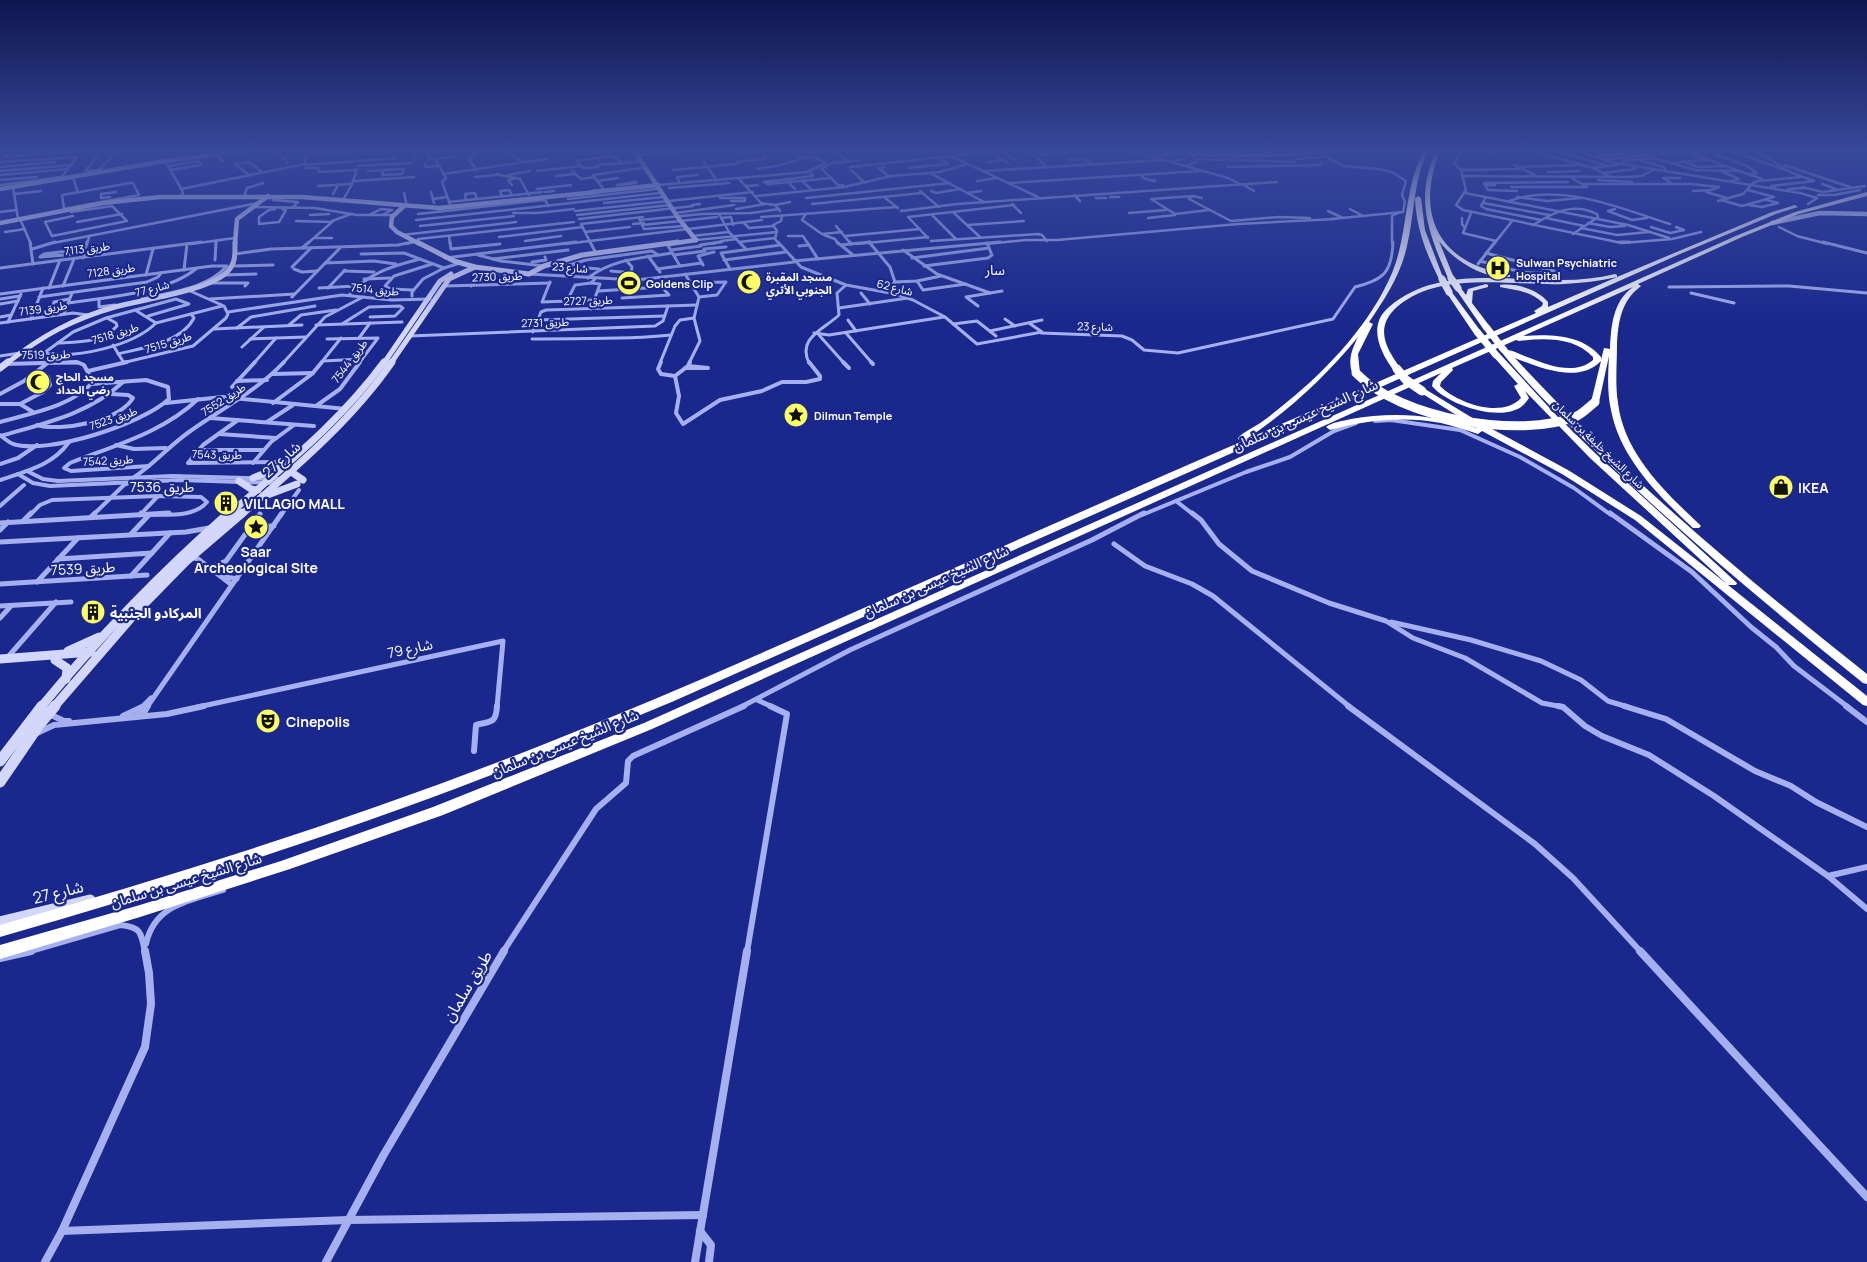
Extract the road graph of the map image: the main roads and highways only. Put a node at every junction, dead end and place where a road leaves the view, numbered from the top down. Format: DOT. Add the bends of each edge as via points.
graph roads {
  1 [pos="1411,208"];
  2 [pos="1415,208"];
  3 [pos="1420,208"];
  4 [pos="1427,208"];
  5 [pos="1793,208"];
  6 [pos="1816,208"];
  7 [pos="1421,225"];
  8 [pos="1432,226"];
  9 [pos="1678,253"];
  10 [pos="1670,268"];
  11 [pos="1574,281"];
  12 [pos="1378,304"];
  13 [pos="1469,304"];
  14 [pos="1515,325"];
  15 [pos="1614,330"];
  16 [pos="1502,348"];
  17 [pos="1459,362"];
  18 [pos="1512,373"];
  19 [pos="1264,450"];
  20 [pos="1565,472"];
  21 [pos="1163,479"];
  22 [pos="1800,624"];
  23 [pos="1867,680"];
  24 [pos="1867,694"];
  25 [pos="1867,702"];
  26 [pos="0,932"];
  27 [pos="0,952"];
  1 -- 12 [label="highway" via="1403,249 1394,275"];
  2 -- 7 [label="highway"];
  3 -- 7 [label="highway, شارع الشيخ خليفة بن سلمان"];
  4 -- 8 [label="highway, شارع الشيخ خليفة بن سلمان"];
  5 -- 9 [label="highway, شارع الشيخ عيسى بن سلمان"];
  6 -- 10 [label="highway, شارع الشيخ عيسى بن سلمان"];
  7 -- 16 [label="highway, شارع الشيخ خليفة بن سلمان, bridge" via="1425,242 1449,292 1478,333"];
  8 -- 11 [label="highway" via="1446,248 1472,266 1526,279"];
  8 -- 13 [label="highway, شارع الشيخ خليفة بن سلمان, bridge" via="1437,248 1451,278"];
  9 -- 11 [label="highway" via="1615,276"];
  9 -- 14 [label="highway, شارع الشيخ عيسى بن سلمان"];
  10 -- 15 [label="highway" via="1634,288 1624,298 1616,315"];
  10 -- 16 [label="highway, شارع الشيخ عيسى بن سلمان"];
  11 -- 20 [label="highway, bridge" via="1463,282 1434,286 1407,295 1390,308 1380,325 1382,348 1406,380 1468,419"];
  12 -- 15 [label="highway, bridge" via="1353,356 1356,374 1382,394 1413,408 1487,424 1558,422 1582,414 1595,402"];
  12 -- 21 [label="highway" via="1331,365 1273,419"];
  13 -- 14 [label="highway" via="1470,290 1484,286 1518,289 1543,299 1545,307"];
  13 -- 16 [label="highway, شارع الشيخ خليفة بن سلمان, bridge"];
  14 -- 21 [label="highway, شارع الشيخ عيسى بن سلمان"];
  15 -- 22 [label="highway" via="1612,384 1615,412 1622,435 1633,454 1669,501"];
  16 -- 16 [label="highway" via="1540,337 1576,343 1593,351 1597,357 1590,367 1552,367 1524,360"];
  16 -- 17 [label="highway, شارع الشيخ عيسى بن سلمان"];
  16 -- 18 [label="highway, شارع الشيخ خليفة بن سلمان"];
  16 -- 22 [label="highway, شارع الشيخ خليفة بن سلمان" via="1615,464"];
  17 -- 18 [label="highway" via="1437,381 1436,386 1446,397 1468,406 1496,409 1523,403 1523,391"];
  17 -- 19 [label="highway, شارع الشيخ عيسى بن سلمان"];
  18 -- 24 [label="highway, شارع الشيخ خليفة بن سلمان" via="1593,456 1686,543"];
  19 -- 20 [label="highway" via="1357,420 1413,416 1442,420 1478,431"];
  19 -- 27 [label="highway, شارع الشيخ عيسى بن سلمان" via="648,726 438,811 285,865"];
  20 -- 25 [label="highway" via="1653,530"];
  21 -- 26 [label="highway, شارع الشيخ عيسى بن سلمان" via="670,698 545,749 400,804 124,895"];
  22 -- 23 [label="highway, شارع الشيخ خليفة بن سلمان"];
}
